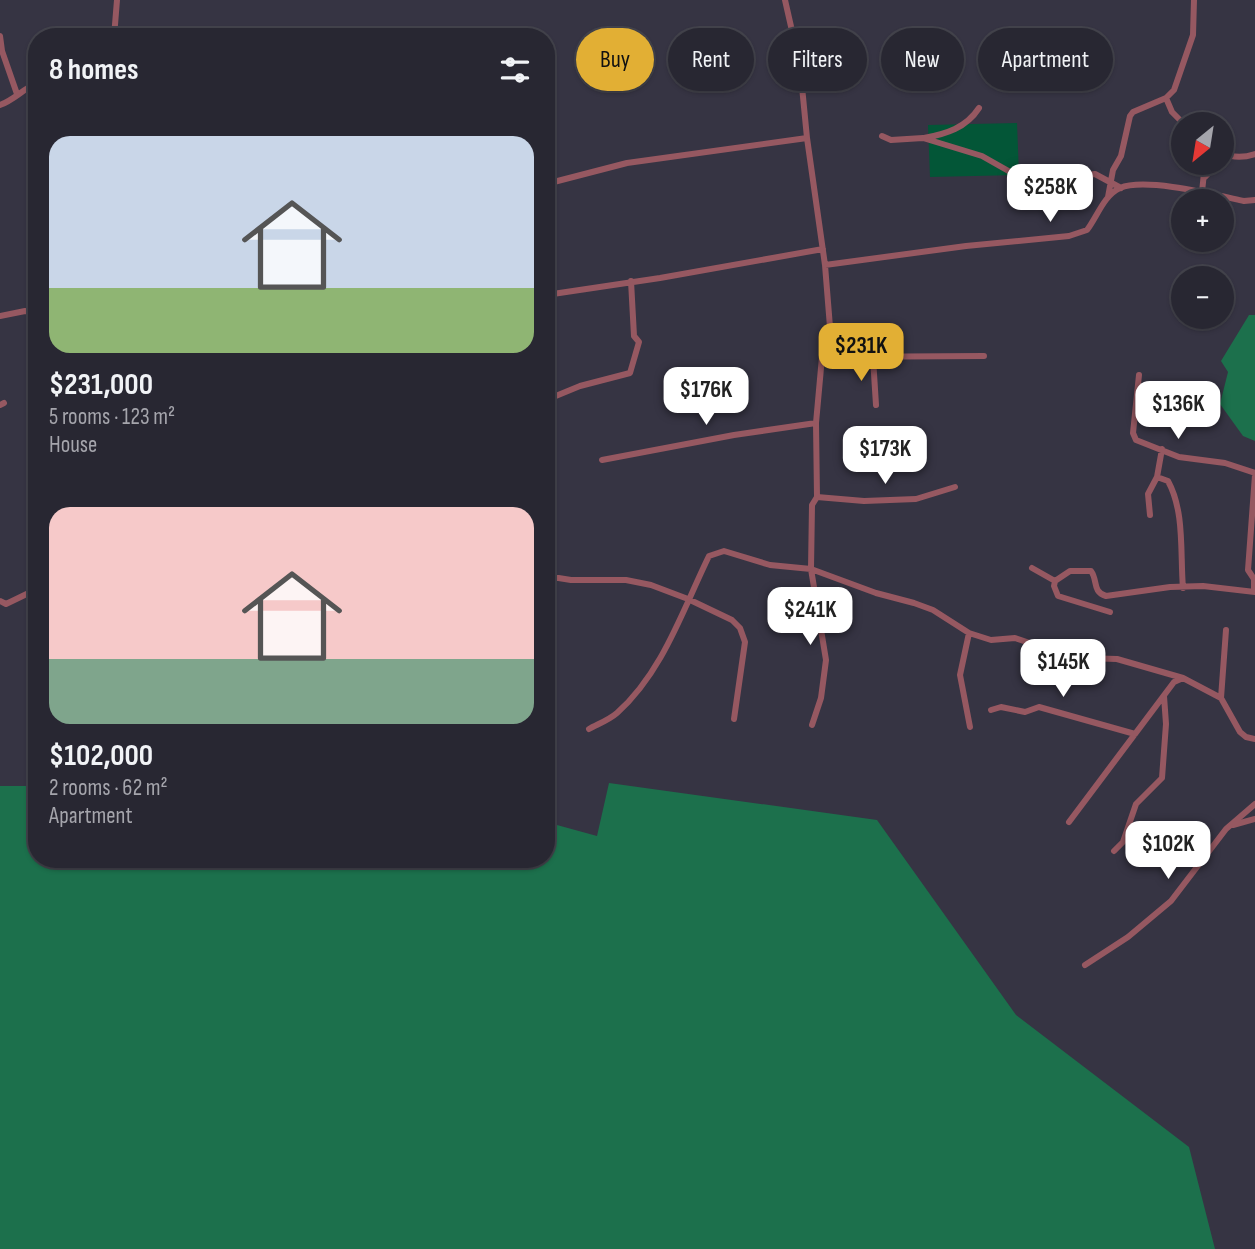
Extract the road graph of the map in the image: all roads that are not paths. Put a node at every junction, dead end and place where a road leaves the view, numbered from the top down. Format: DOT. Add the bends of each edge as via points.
graph roads {
  1 [pos="117,0"];
  2 [pos="785,0"];
  3 [pos="1194,0"];
  4 [pos="115,28"];
  5 [pos="0,36"];
  6 [pos="28,88"];
  7 [pos="18,94"];
  8 [pos="1166,98"];
  9 [pos="0,105"];
  10 [pos="979,108"];
  11 [pos="1172,112"];
  12 [pos="883,136"];
  13 [pos="807,138"];
  14 [pos="923,138"];
  15 [pos="1255,154"];
  16 [pos="1234,158"];
  17 [pos="1204,175"];
  18 [pos="1207,175"];
  19 [pos="1204,179"];
  20 [pos="555,182"];
  21 [pos="1110,184"];
  22 [pos="1121,188"];
  23 [pos="1180,189"];
  24 [pos="1202,189"];
  25 [pos="1108,197"];
  26 [pos="1234,199"];
  27 [pos="1255,200"];
  28 [pos="823,249"];
  29 [pos="825,265"];
  30 [pos="631,281"];
  31 [pos="555,294"];
  32 [pos="28,311"];
  33 [pos="0,316"];
  34 [pos="984,356"];
  35 [pos="822,357"];
  36 [pos="873,358"];
  37 [pos="1139,375"];
  38 [pos="555,396"];
  39 [pos="876,405"];
  40 [pos="816,423"];
  41 [pos="1162,449"];
  42 [pos="602,460"];
  43 [pos="1255,474"];
  44 [pos="1157,477"];
  45 [pos="955,487"];
  46 [pos="817,497"];
  47 [pos="1150,515"];
  48 [pos="1032,568"];
  49 [pos="811,569"];
  50 [pos="555,577"];
  51 [pos="1055,581"];
  52 [pos="1183,588"];
  53 [pos="1254,592"];
  54 [pos="28,594"];
  55 [pos="688,599"];
  56 [pos="0,601"];
  57 [pos="1110,612"];
  58 [pos="1226,630"];
  59 [pos="969,632"];
  60 [pos="1170,674"];
  61 [pos="1183,678"];
  62 [pos="1174,682"];
  63 [pos="1164,696"];
  64 [pos="1221,698"];
  65 [pos="991,710"];
  66 [pos="734,719"];
  67 [pos="812,725"];
  68 [pos="970,727"];
  69 [pos="589,729"];
  70 [pos="1135,734"];
  71 [pos="1255,739"];
  72 [pos="1255,804"];
  73 [pos="1255,819"];
  74 [pos="1069,822"];
  75 [pos="1230,825"];
  76 [pos="1114,851"];
  77 [pos="1085,965"];
  1 -- 4 [label="street"];
  2 -- 13 [label="street" via="800,66"];
  3 -- 8 [label="street" via="1193,35 1174,90"];
  5 -- 7 [label="street"];
  6 -- 7 [label="street"];
  7 -- 9 [label="street"];
  8 -- 11 [label="street"];
  8 -- 21 [label="street" via="1130,116"];
  10 -- 14 [label="street" via="948,133"];
  12 -- 14 [label="street" via="891,140"];
  13 -- 20 [label="street" via="627,163"];
  13 -- 28 [label="street"];
  14 -- 21 [label="street" via="982,156 1028,182 1044,185 1096,174"];
  15 -- 16 [label="street"];
  17 -- 19 [label="street"];
  18 -- 19 [label="street"];
  19 -- 24 [label="street"];
  21 -- 22 [label="street"];
  21 -- 25 [label="street"];
  22 -- 23 [label="street"];
  22 -- 25 [label="street"];
  25 -- 29 [label="street" via="1087,230 1069,236"];
  26 -- 27 [label="street"];
  28 -- 29 [label="street"];
  28 -- 30 [label="street"];
  29 -- 35 [label="street" via="830,327"];
  30 -- 31 [label="street"];
  30 -- 38 [label="street" via="634,336 639,342 630,373"];
  32 -- 33 [label="street"];
  34 -- 36 [label="street"];
  35 -- 36 [label="street"];
  35 -- 40 [label="street"];
  36 -- 39 [label="street"];
  37 -- 41 [label="street" via="1133,437"];
  40 -- 42 [label="street"];
  40 -- 46 [label="street"];
  41 -- 43 [label="street"];
  41 -- 44 [label="street"];
  43 -- 53 [label="street" via="1248,570"];
  44 -- 47 [label="street" via="1148,494"];
  44 -- 52 [label="street" via="1168,481 1174,493"];
  45 -- 46 [label="street" via="916,499"];
  46 -- 49 [label="street" via="812,505"];
  48 -- 51 [label="street"];
  49 -- 55 [label="street" via="784,568 724,551 709,556"];
  49 -- 59 [label="street" via="933,610"];
  49 -- 67 [label="street" via="827,660"];
  50 -- 55 [label="street" via="626,580"];
  51 -- 52 [label="street" via="1082,569 1091,570 1096,589 1106,596"];
  51 -- 57 [label="street" via="1058,596"];
  52 -- 53 [label="street"];
  54 -- 56 [label="street" via="6,604"];
  55 -- 66 [label="street" via="740,628 745,642"];
  55 -- 69 [label="street" via="644,682 616,714"];
  58 -- 64 [label="street"];
  59 -- 60 [label="street" via="991,640 1015,638 1065,655 1117,659"];
  59 -- 68 [label="street" via="960,675"];
  60 -- 61 [label="street"];
  60 -- 62 [label="street"];
  61 -- 62 [label="street"];
  61 -- 64 [label="street"];
  62 -- 63 [label="street"];
  63 -- 70 [label="street"];
  63 -- 76 [label="street" via="1162,778 1136,804 1123,842"];
  64 -- 71 [label="street" via="1240,732"];
  65 -- 70 [label="street" via="1001,707 1025,712 1038,707"];
  70 -- 74 [label="street"];
  72 -- 75 [label="street"];
  73 -- 75 [label="street"];
  75 -- 77 [label="street" via="1171,901"];
}
